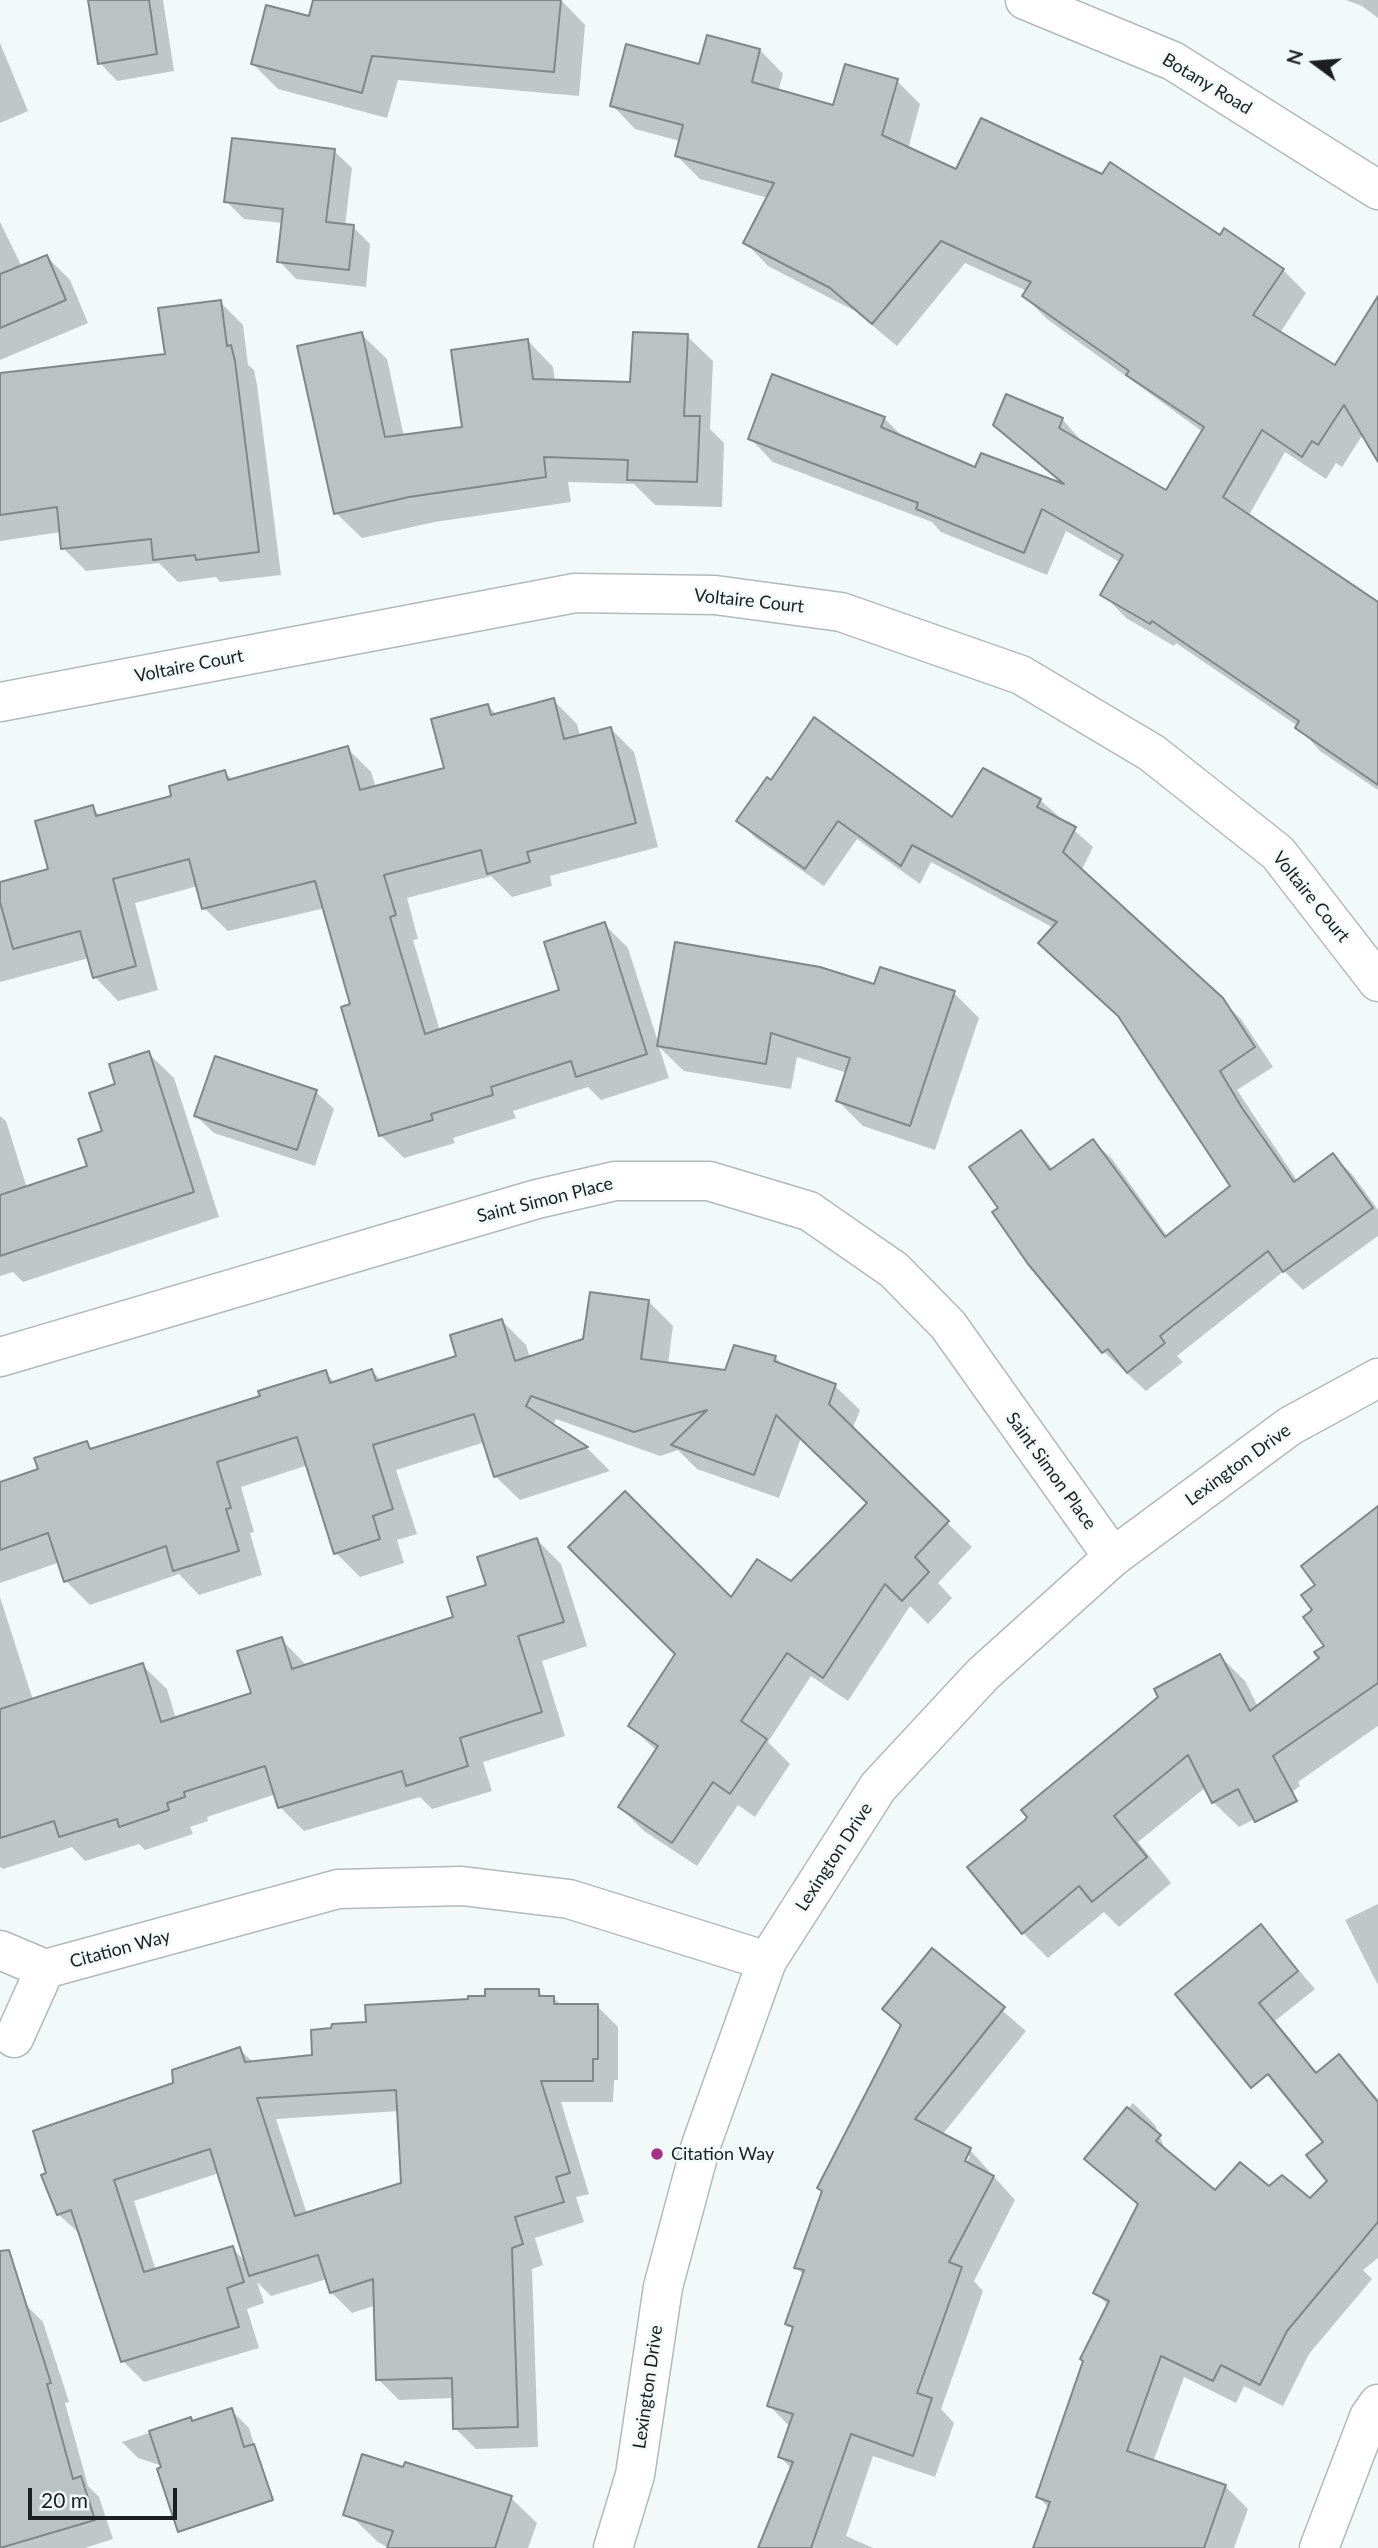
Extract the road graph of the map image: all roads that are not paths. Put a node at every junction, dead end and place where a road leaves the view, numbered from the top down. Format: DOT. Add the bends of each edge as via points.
graph roads {
  1 [pos="1025,0"];
  2 [pos="1378,190"];
  3 [pos="0,702"];
  4 [pos="1378,982"];
  5 [pos="0,1357"];
  6 [pos="1378,1378"];
  7 [pos="1113,1557"];
  8 [pos="0,1950"];
  9 [pos="767,1961"];
  10 [pos="45,1969"];
  11 [pos="14,2038"];
  12 [pos="1378,2403"];
  13 [pos="613,2548"];
  14 [pos="1319,2548"];
  1 -- 2 [label="street, Botany Road" via="1173,61"];
  3 -- 4 [label="street, Voltaire Court" via="575,593 715,595 841,612 1021,675 1152,753 1278,853"];
  5 -- 7 [label="street, Saint Simon Place" via="537,1199 615,1181 709,1181 809,1211 894,1270 948,1325"];
  6 -- 7 [label="street, Lexington Drive" via="1290,1426"];
  7 -- 9 [label="street, Lexington Drive" via="983,1674 878,1787"];
  8 -- 10 [label="street"];
  9 -- 10 [label="street, Citation Way" via="569,1899 462,1886 338,1889"];
  9 -- 13 [label="street, Lexington Drive" via="701,2145 663,2287 635,2475"];
  10 -- 11 [label="street"];
  12 -- 14 [label="street"];
}
